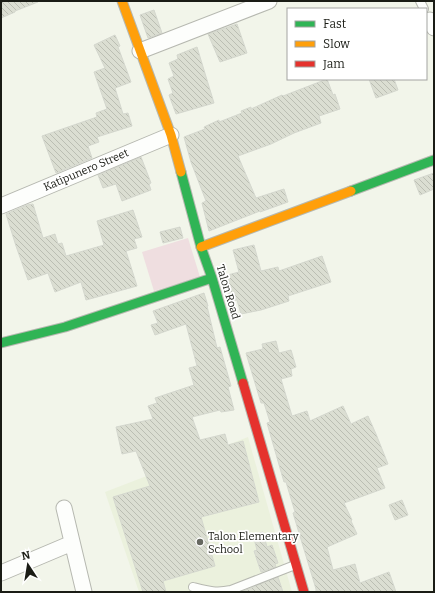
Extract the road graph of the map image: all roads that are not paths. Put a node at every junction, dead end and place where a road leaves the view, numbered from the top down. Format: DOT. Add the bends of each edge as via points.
graph roads {
  1 [pos="122,1"];
  2 [pos="269,1"];
  3 [pos="140,50"];
  4 [pos="171,135"];
  5 [pos="434,160"];
  6 [pos="1,206"];
  7 [pos="202,247"];
  8 [pos="212,278"];
  9 [pos="1,343"];
  10 [pos="64,508"];
  11 [pos="72,543"];
  12 [pos="296,565"];
  13 [pos="1,573"];
  14 [pos="194,587"];
  15 [pos="84,592"];
  16 [pos="304,592"];
  1 -- 3 [label="street, Talon Road"];
  2 -- 3 [label="street"];
  3 -- 4 [label="street, Talon Road"];
  4 -- 6 [label="street, Katipunero Street"];
  4 -- 7 [label="street, Talon Road"];
  5 -- 7 [label="street"];
  7 -- 8 [label="street, Talon Road"];
  8 -- 9 [label="street" via="65,327"];
  8 -- 12 [label="street, Talon Road"];
  10 -- 11 [label="street"];
  11 -- 13 [label="street"];
  11 -- 15 [label="street"];
  12 -- 14 [label="lane" via="231,590 209,592"];
  12 -- 16 [label="street, Talon Road"];
}
